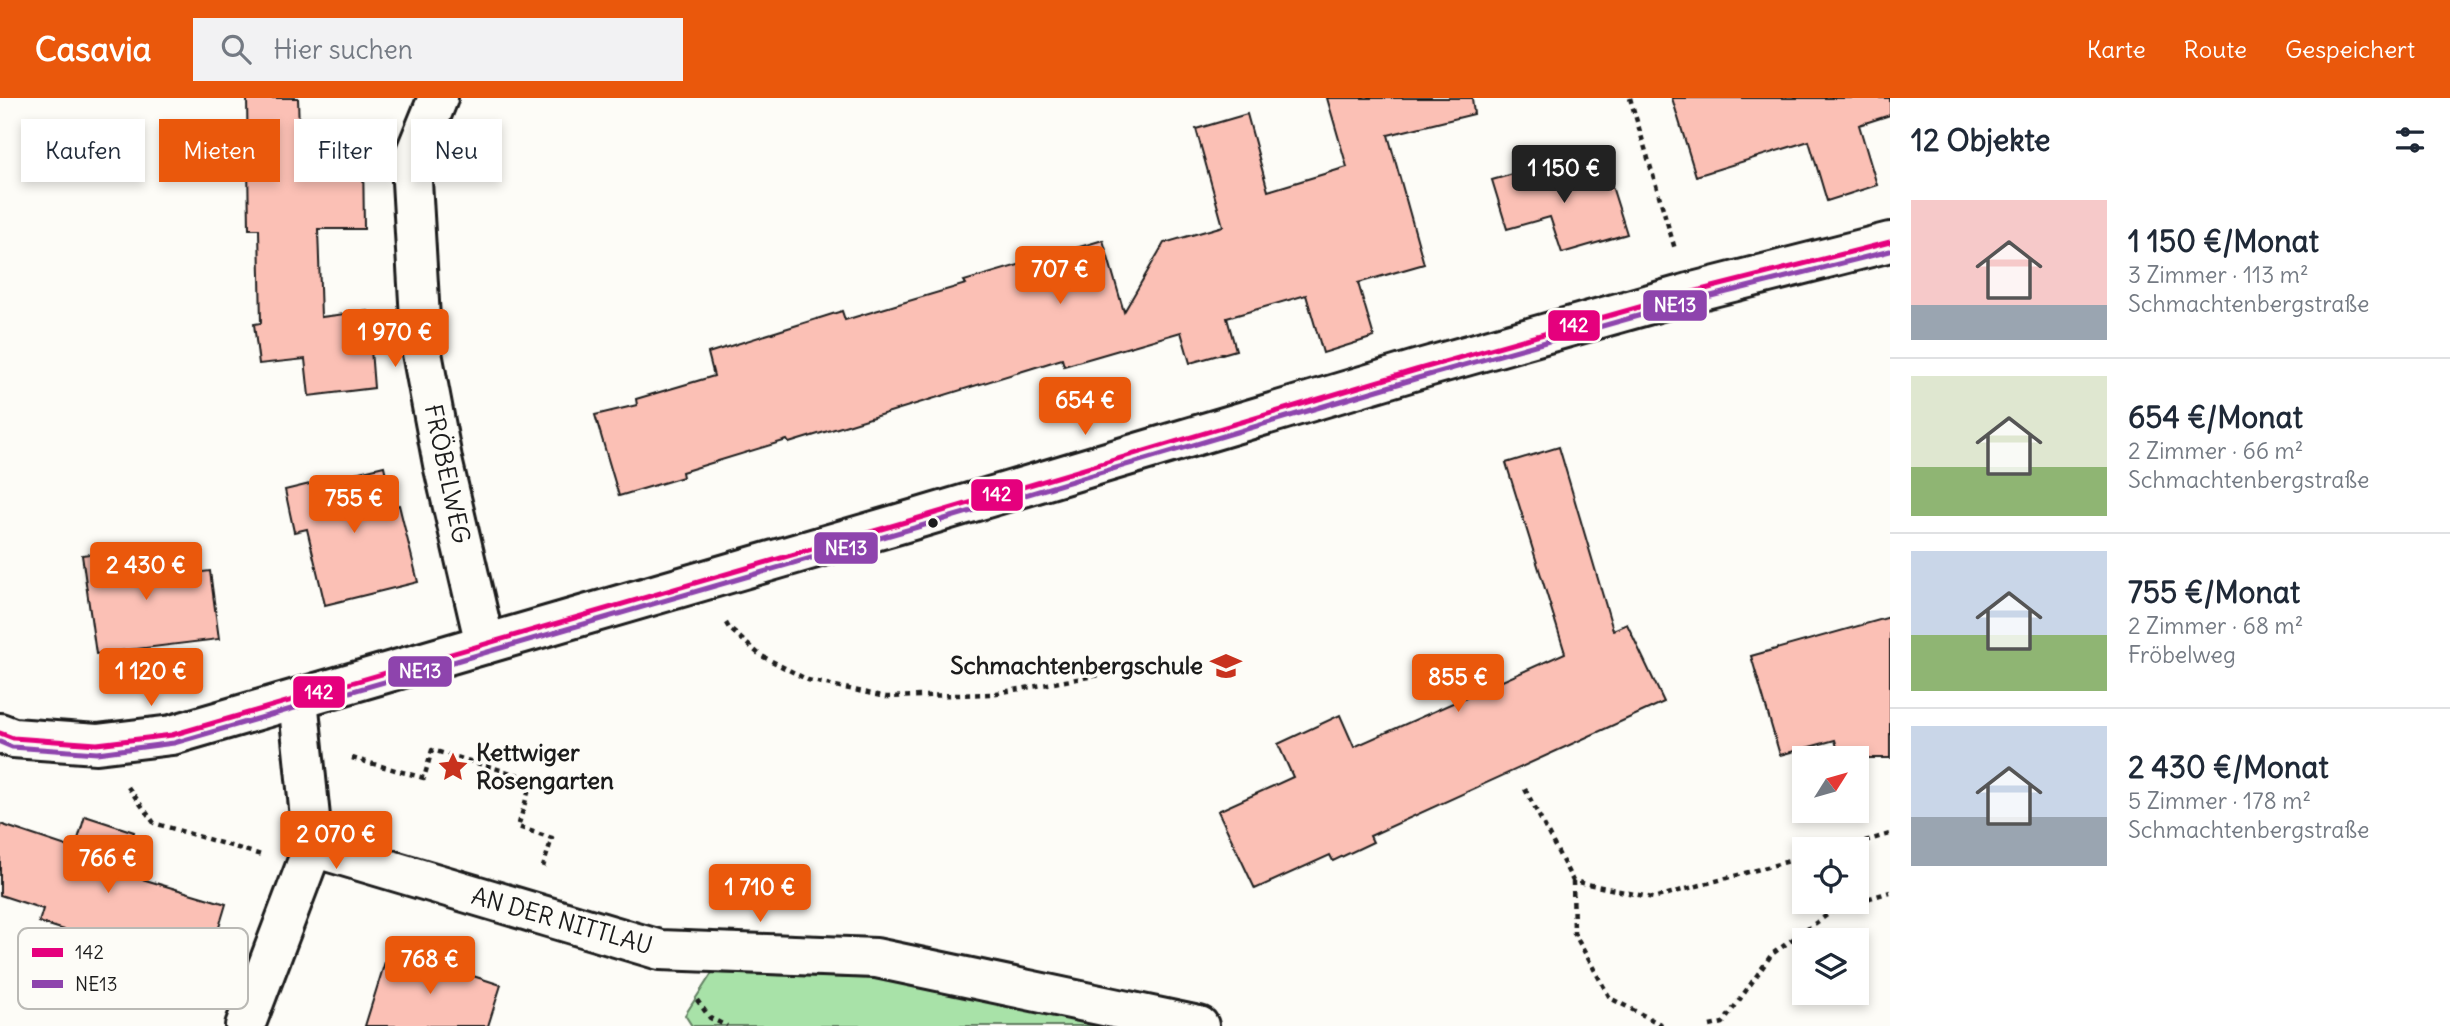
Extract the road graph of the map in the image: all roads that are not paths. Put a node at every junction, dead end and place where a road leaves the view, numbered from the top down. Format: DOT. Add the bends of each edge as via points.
graph roads {
  1 [pos="438,98"];
  2 [pos="1890,242"];
  3 [pos="485,644"];
  4 [pos="298,699"];
  5 [pos="0,733"];
  6 [pos="313,847"];
  7 [pos="245,1026"];
  8 [pos="1199,1026"];
  1 -- 3 [label="street, FRÖBELWEG" via="411,164 422,353"];
  2 -- 3 [label="street" via="1416,370"];
  3 -- 4 [label="street"];
  4 -- 5 [label="street" via="172,735 97,744"];
  4 -- 6 [label="street"];
  6 -- 7 [label="street"];
  6 -- 8 [label="street, AN DER NITTLAU" via="660,950 876,958"];
}
